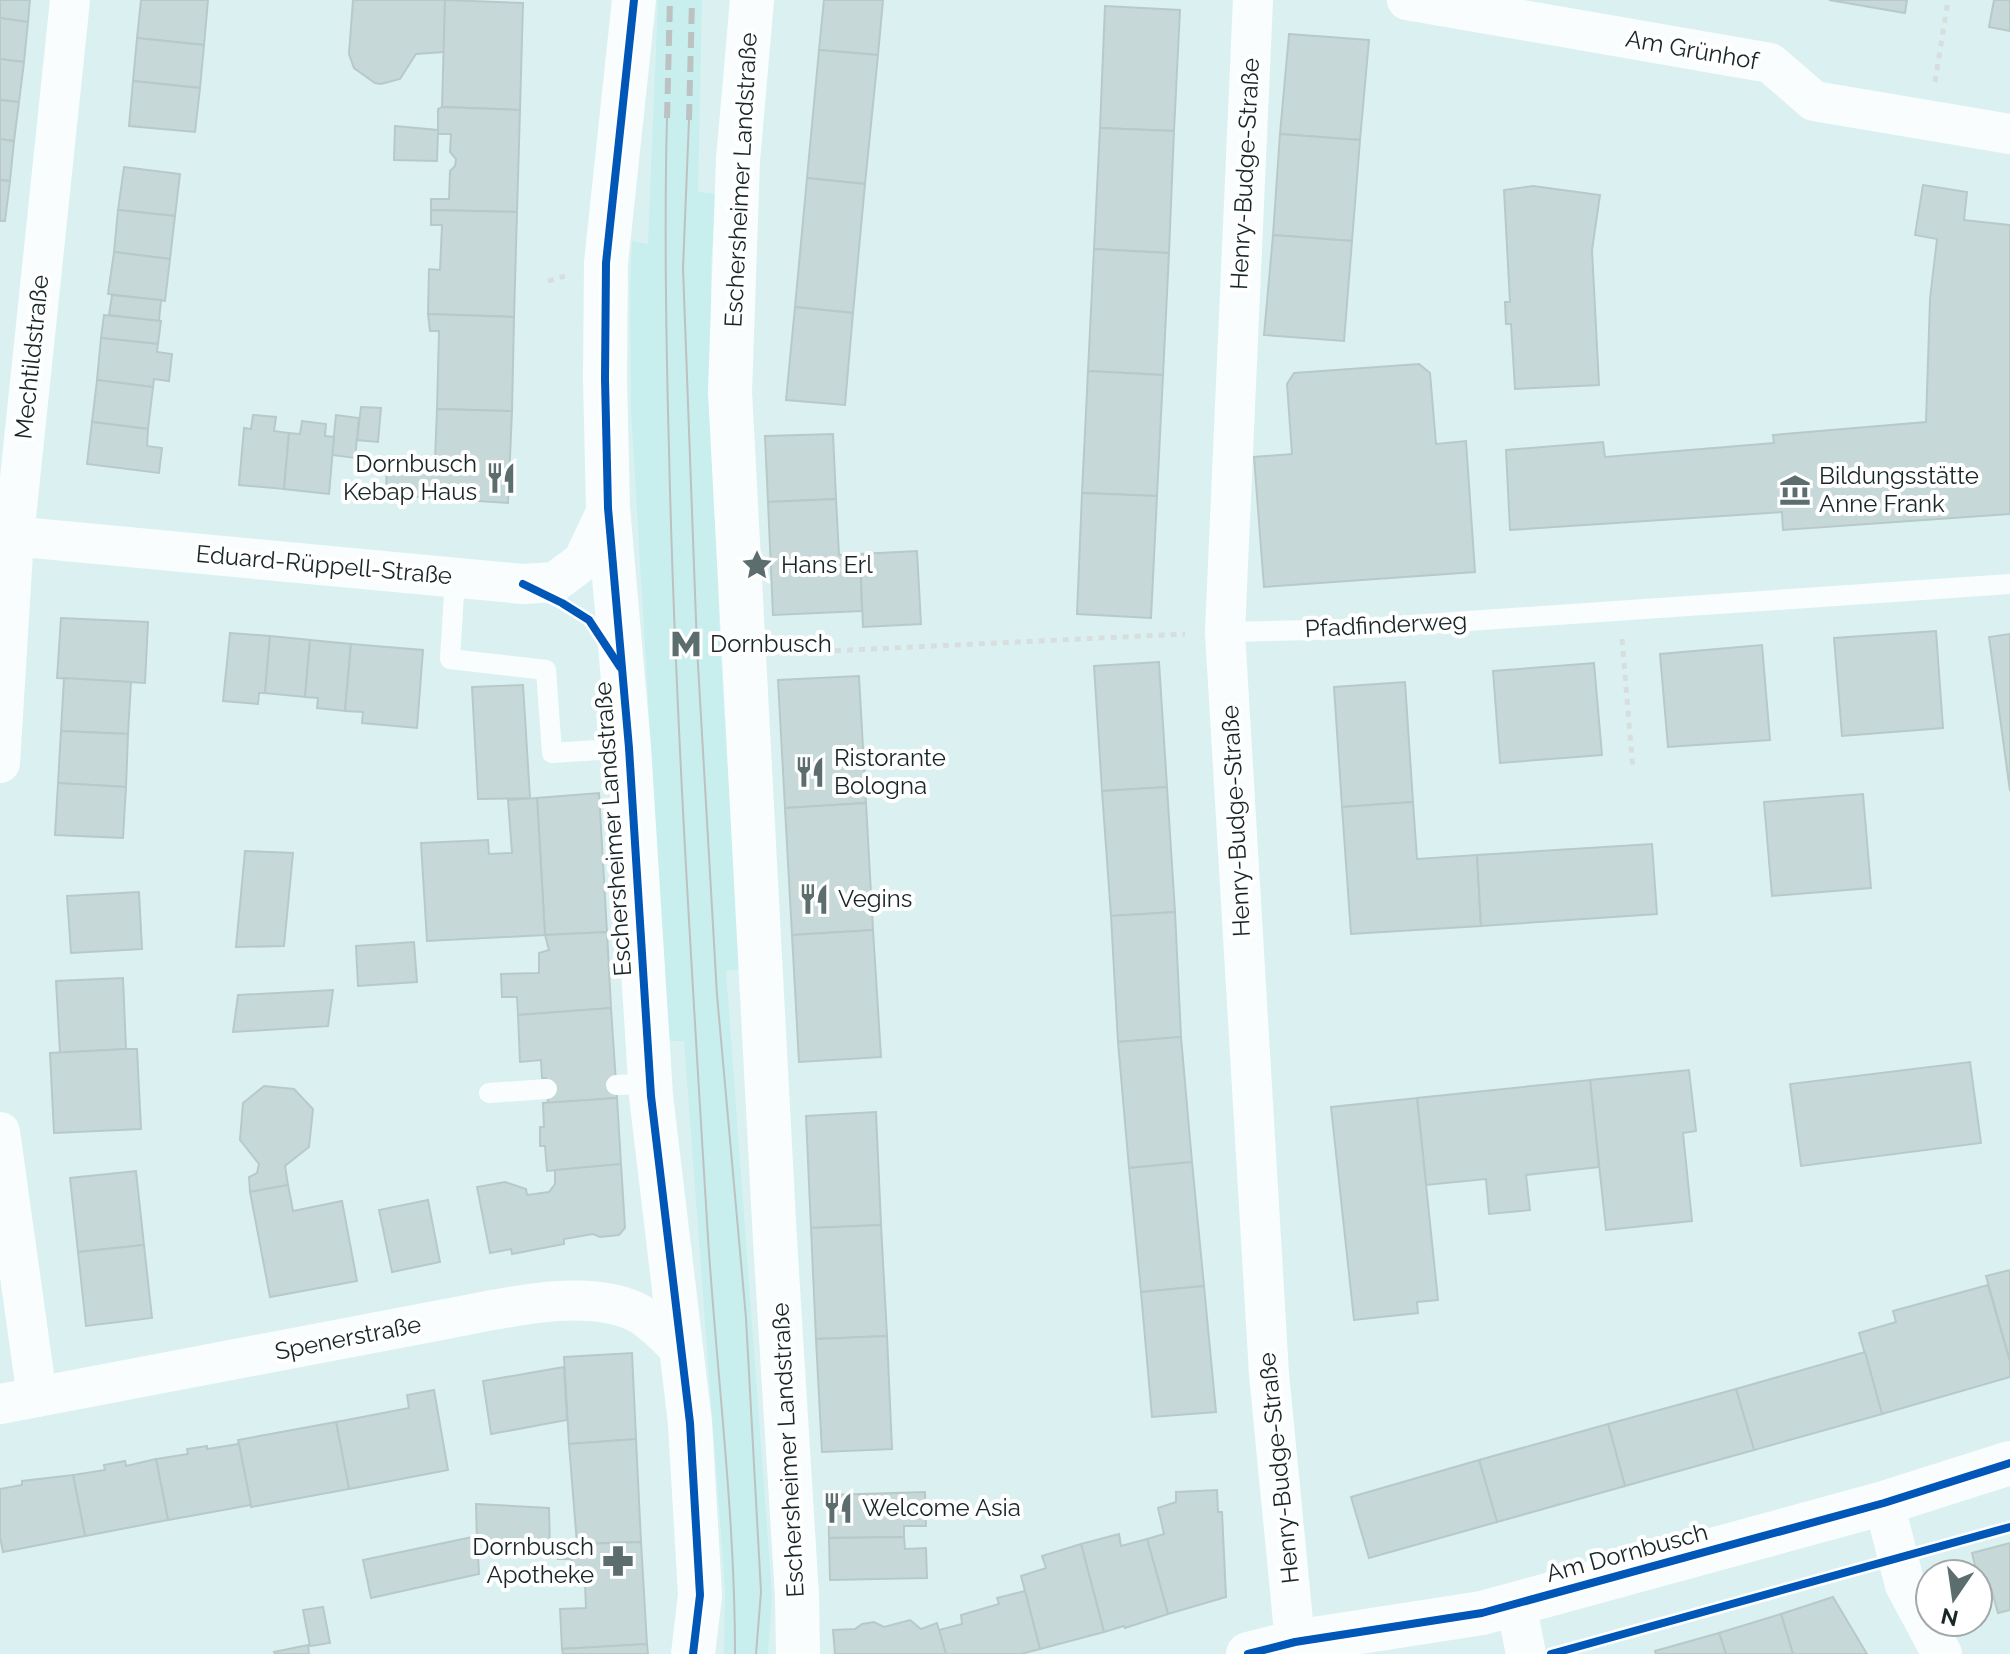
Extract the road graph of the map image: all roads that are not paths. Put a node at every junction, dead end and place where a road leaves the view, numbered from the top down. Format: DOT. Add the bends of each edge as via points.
graph roads {
  1 [pos="70,0"];
  2 [pos="634,0"];
  3 [pos="752,0"];
  4 [pos="1253,0"];
  5 [pos="1407,0"];
  6 [pos="2010,134"];
  7 [pos="608,508"];
  8 [pos="7,536"];
  9 [pos="455,577"];
  10 [pos="2010,584"];
  11 [pos="1225,632"];
  12 [pos="629,748"];
  13 [pos="0,763"];
  14 [pos="547,1089"];
  15 [pos="489,1093"];
  16 [pos="0,1132"];
  17 [pos="683,1352"];
  18 [pos="18,1401"];
  19 [pos="2010,1463"];
  20 [pos="1884,1503"];
  21 [pos="1499,1609"];
  22 [pos="1295,1642"];
  23 [pos="693,1654"];
  24 [pos="798,1654"];
  25 [pos="1248,1654"];
  26 [pos="1382,1654"];
  27 [pos="1526,1654"];
  28 [pos="1942,1654"];
  1 -- 8 [label="street, Mechtildstraße"];
  2 -- 7 [label="main road, Eschersheimer Landstraße" via="606,263"];
  3 -- 24 [label="main road, Eschersheimer Landstraße" via="738,160 730,392"];
  4 -- 11 [label="street, Henry-Budge-Straße"];
  5 -- 6 [label="street, Am Grünhof" via="1770,63 1814,101"];
  7 -- 9 [label="street, Eduard-Rüppell-Straße" via="583,561 555,582"];
  7 -- 12 [label="main road, Eschersheimer Landstraße"];
  8 -- 9 [label="street, Eduard-Rüppell-Straße"];
  8 -- 13 [label="street, Mechtildstraße"];
  9 -- 12 [label="lane" via="450,659 546,670 552,753"];
  10 -- 11 [label="lane, Pfadfinderweg" via="1352,629"];
  11 -- 22 [label="street, Henry-Budge-Straße" via="1269,1374"];
  12 -- 17 [label="main road, Eschersheimer Landstraße" via="633,1085 664,1216"];
  14 -- 15 [label="lane"];
  16 -- 18 [label="street"];
  17 -- 18 [label="street, Spenerstraße" via="637,1313 606,1302 583,1301 446,1319"];
  17 -- 23 [label="main road, Eschersheimer Landstraße" via="699,1553"];
  19 -- 20 [label="main road, Am Dornbusch"];
  20 -- 21 [label="main road, Am Dornbusch"];
  20 -- 28 [label="street" via="1905,1585"];
  21 -- 22 [label="main road, Am Dornbusch"];
  21 -- 26 [label="main road, Am Dornbusch"];
  21 -- 27 [label="street"];
  22 -- 25 [label="main road, Am Dornbusch"];
}
